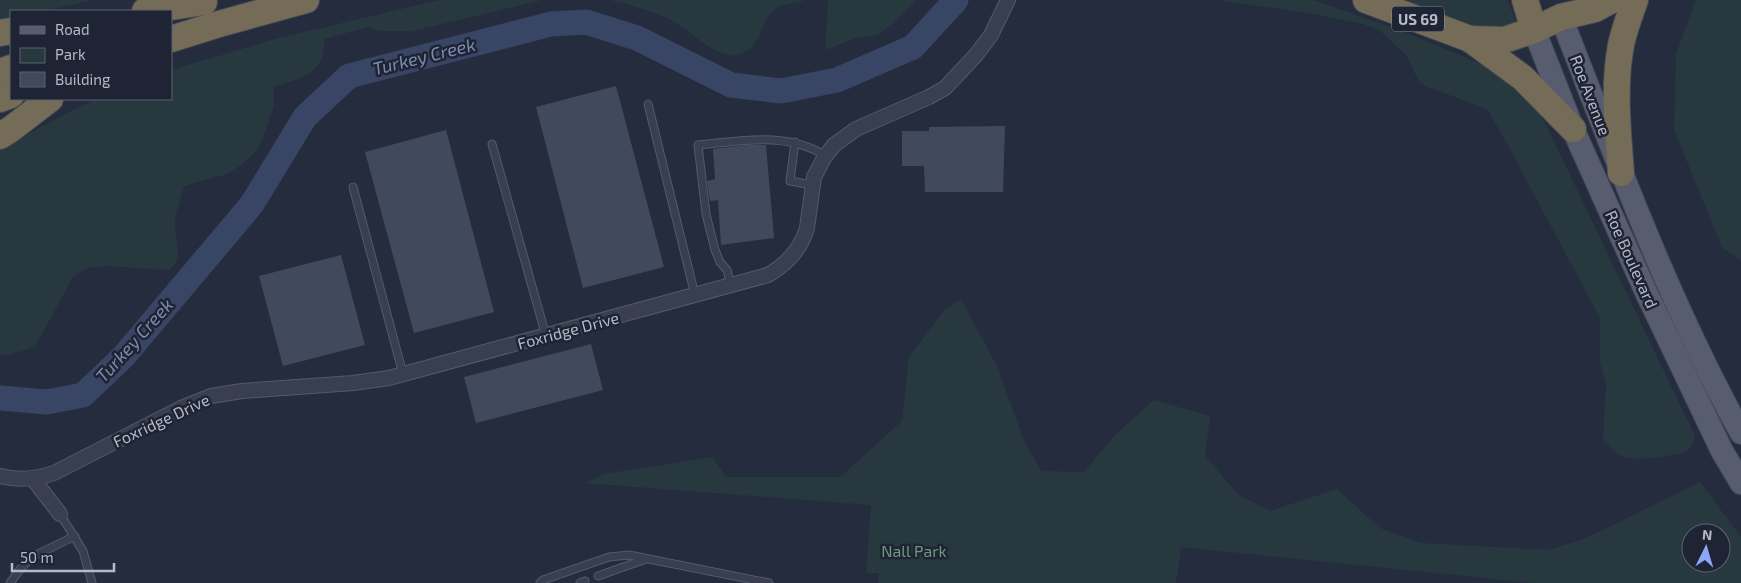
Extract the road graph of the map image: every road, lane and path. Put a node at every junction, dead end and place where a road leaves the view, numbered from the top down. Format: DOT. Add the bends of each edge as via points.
graph roads {
  1 [pos="306,0"];
  2 [pos="1008,0"];
  3 [pos="1366,0"];
  4 [pos="1524,0"];
  5 [pos="1612,0"];
  6 [pos="1635,0"];
  7 [pos="208,1"];
  8 [pos="1559,9"];
  9 [pos="151,10"];
  10 [pos="172,13"];
  11 [pos="1534,30"];
  12 [pos="1470,38"];
  13 [pos="172,39"];
  14 [pos="49,100"];
  15 [pos="648,104"];
  16 [pos="1573,129"];
  17 [pos="0,136"];
  18 [pos="795,142"];
  19 [pos="492,144"];
  20 [pos="826,156"];
  21 [pos="1621,173"];
  22 [pos="812,185"];
  23 [pos="353,187"];
  24 [pos="731,286"];
  25 [pos="696,296"];
  26 [pos="546,336"];
  27 [pos="403,374"];
  28 [pos="1741,434"];
  29 [pos="0,476"];
  30 [pos="33,479"];
  31 [pos="1741,483"];
  32 [pos="60,514"];
  33 [pos="75,536"];
  34 [pos="648,558"];
  35 [pos="598,576"];
  36 [pos="10,583"];
  37 [pos="92,583"];
  38 [pos="540,583"];
  39 [pos="770,583"];
  1 -- 13 [label="highway"];
  2 -- 20 [label="street, Foxridge Drive" via="991,35 945,88 856,129 841,139"];
  3 -- 12 [label="highway, US 69"];
  4 -- 11 [label="highway"];
  5 -- 8 [label="highway" via="1595,9"];
  6 -- 21 [label="highway" via="1621,45 1618,71 1616,104"];
  7 -- 9 [label="highway"];
  7 -- 10 [label="highway"];
  8 -- 11 [label="highway, US 69"];
  8 -- 21 [label="main road, Roe Avenue"];
  11 -- 12 [label="highway, US 69" via="1504,40"];
  11 -- 16 [label="main road, Roe Boulevard"];
  12 -- 16 [label="highway" via="1523,78"];
  14 -- 17 [label="highway"];
  15 -- 25 [label="lane"];
  16 -- 31 [label="main road, Roe Boulevard" via="1722,451"];
  18 -- 20 [label="lane"];
  18 -- 22 [label="lane" via="790,181"];
  18 -- 24 [label="lane" via="754,139 698,145 706,214 715,250 727,270"];
  19 -- 26 [label="lane"];
  20 -- 22 [label="street, Foxridge Drive" via="816,170"];
  21 -- 28 [label="main road, Roe Boulevard" via="1713,384"];
  22 -- 24 [label="street, Foxridge Drive" via="807,228 791,258 768,275"];
  23 -- 27 [label="lane"];
  24 -- 25 [label="street, Foxridge Drive"];
  25 -- 26 [label="street, Foxridge Drive"];
  26 -- 27 [label="street, Foxridge Drive"];
  27 -- 30 [label="street, Foxridge Drive" via="371,381 242,391 204,398 62,470"];
  29 -- 30 [label="street, Foxridge Drive"];
  30 -- 32 [label="street"];
  32 -- 33 [label="lane"];
  33 -- 36 [label="lane" via="34,556"];
  33 -- 37 [label="lane"];
  34 -- 35 [label="lane"];
  34 -- 38 [label="lane" via="629,555 609,557"];
  34 -- 39 [label="lane"];
}
